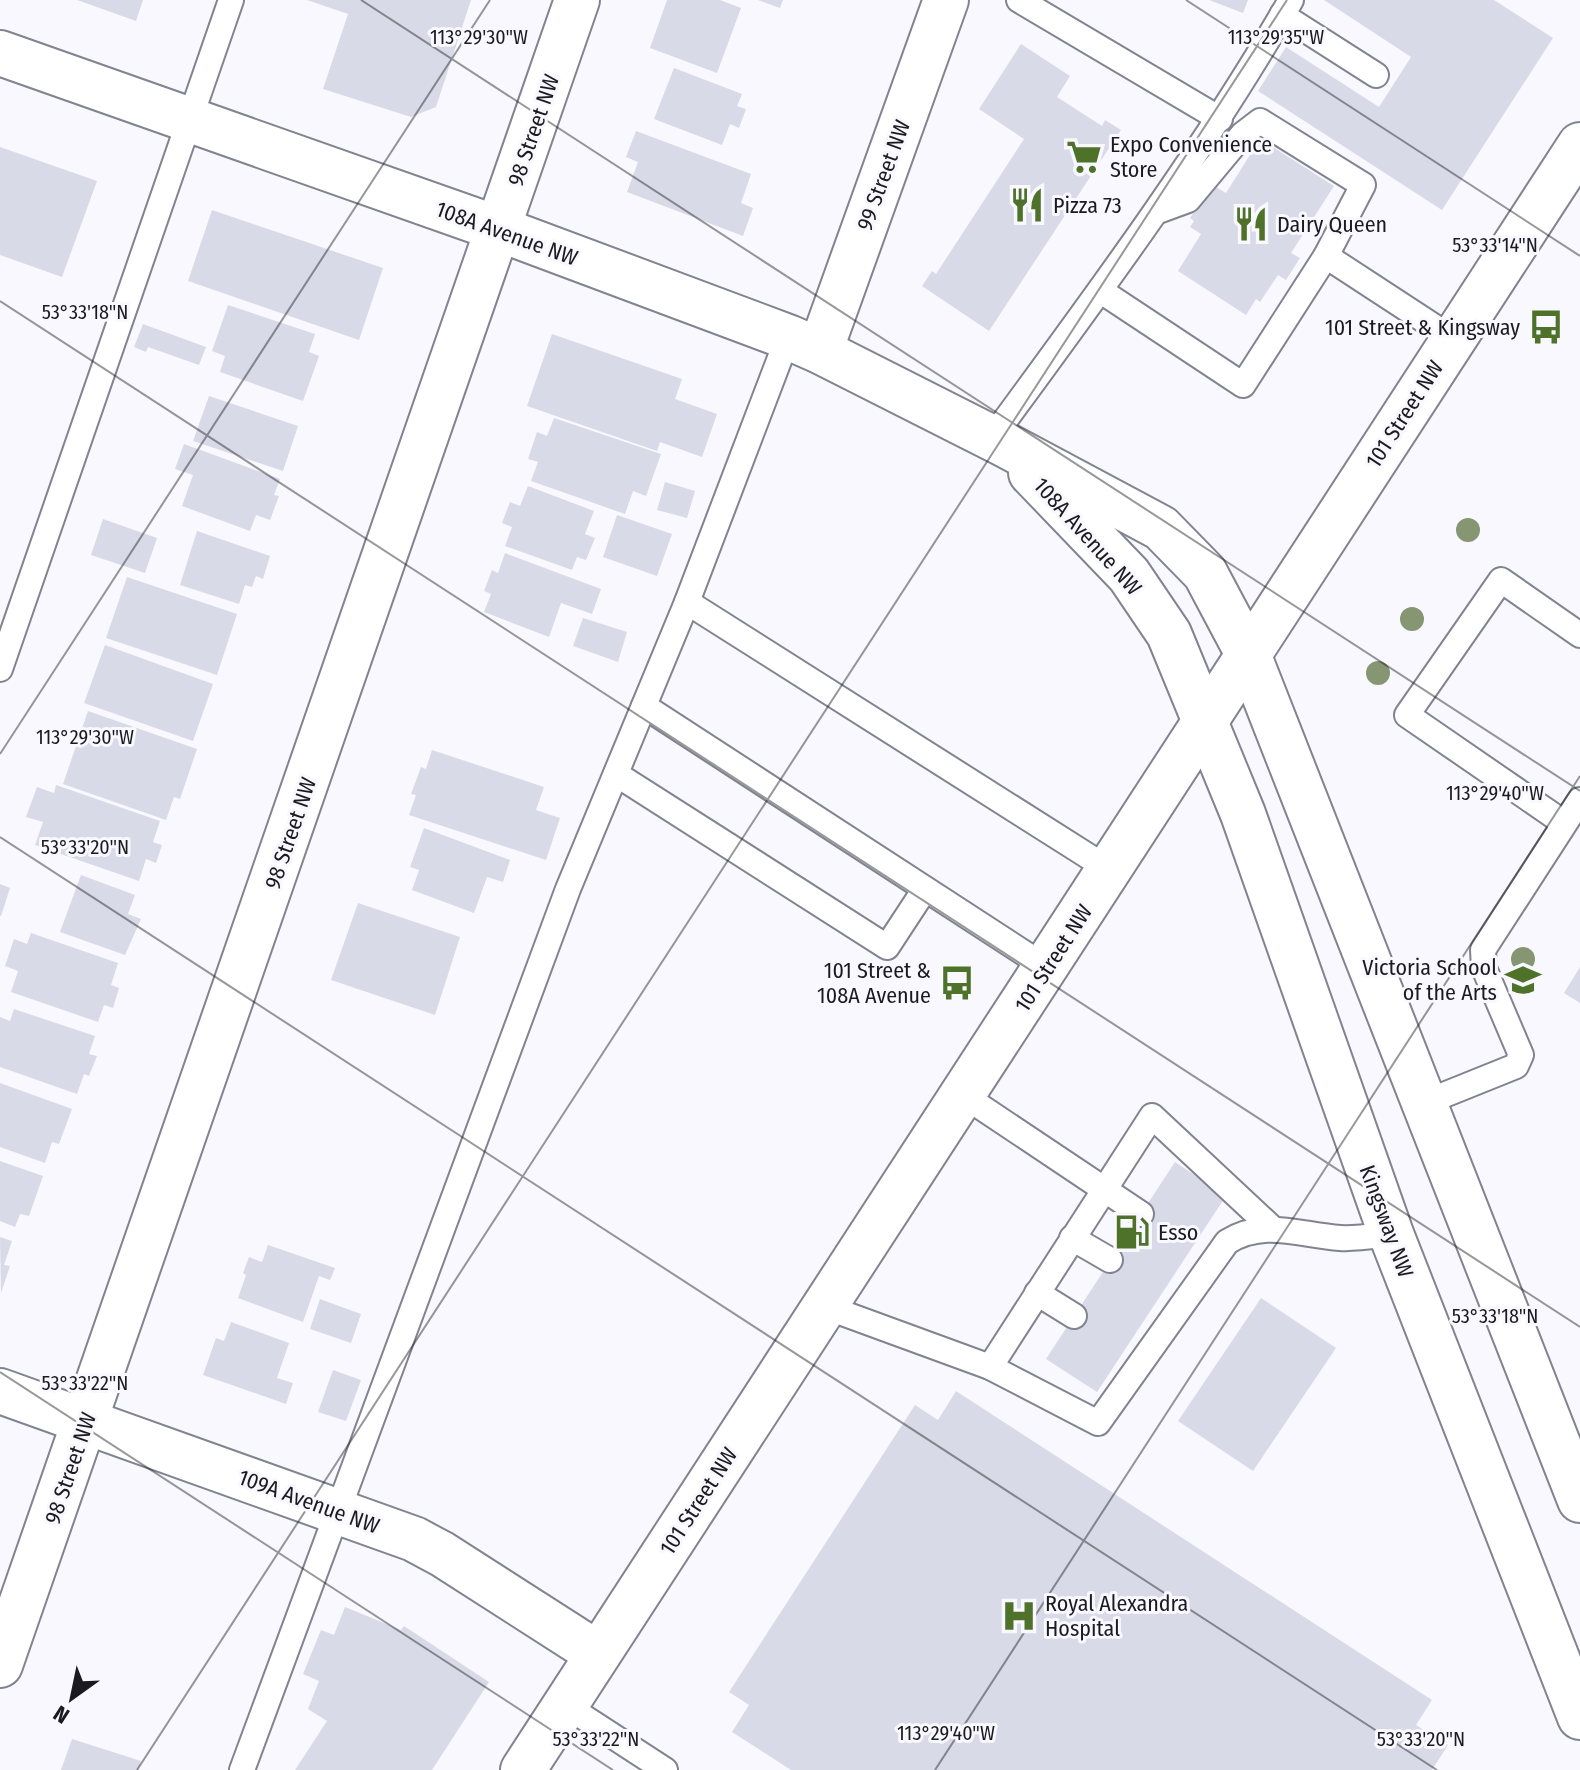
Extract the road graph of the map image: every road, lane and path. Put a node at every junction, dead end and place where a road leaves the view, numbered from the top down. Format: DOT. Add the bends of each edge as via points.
graph roads {
  1 [pos="231,0"];
  2 [pos="577,0"];
  3 [pos="946,0"];
  4 [pos="1019,0"];
  5 [pos="1286,8"];
  6 [pos="0,53"];
  7 [pos="1376,75"];
  8 [pos="1220,119"];
  9 [pos="190,120"];
  10 [pos="1580,145"];
  11 [pos="1158,211"];
  12 [pos="499,229"];
  13 [pos="1326,256"];
  14 [pos="1101,291"];
  15 [pos="1453,339"];
  16 [pos="804,344"];
  17 [pos="997,440"];
  18 [pos="687,602"];
  19 [pos="1580,635"];
  20 [pos="1248,654"];
  21 [pos="0,669"];
  22 [pos="644,706"];
  23 [pos="1205,722"];
  24 [pos="616,774"];
  25 [pos="1580,800"];
  26 [pos="1564,823"];
  27 [pos="1110,870"];
  28 [pos="925,889"];
  29 [pos="1047,968"];
  30 [pos="963,1095"];
  31 [pos="1424,1103"];
  32 [pos="1103,1189"];
  33 [pos="1141,1214"];
  34 [pos="1273,1229"];
  35 [pos="1391,1234"];
  36 [pos="1072,1238"];
  37 [pos="1110,1260"];
  38 [pos="1037,1293"];
  39 [pos="826,1307"];
  40 [pos="1074,1316"];
  41 [pos="990,1367"];
  42 [pos="0,1391"];
  43 [pos="86,1421"];
  44 [pos="1580,1500"];
  45 [pos="336,1510"];
  46 [pos="598,1654"];
  47 [pos="0,1665"];
  48 [pos="565,1705"];
  49 [pos="1580,1717"];
  50 [pos="242,1770"];
  51 [pos="523,1770"];
  52 [pos="665,1770"];
  1 -- 9 [label="lane"];
  2 -- 12 [label="main road, 98 Street NW"];
  3 -- 16 [label="main road, 99 Street NW"];
  4 -- 8 [label="lane"];
  5 -- 7 [label="lane"];
  5 -- 8 [label="lane"];
  6 -- 9 [label="main road, 108A Avenue NW"];
  8 -- 11 [label="lane"];
  9 -- 12 [label="main road, 108A Avenue NW"];
  9 -- 21 [label="lane"];
  10 -- 15 [label="main road, 101 Street NW"];
  11 -- 13 [label="lane" via="1188,200 1260,121 1363,185"];
  11 -- 14 [label="lane"];
  12 -- 16 [label="main road, 108A Avenue NW"];
  12 -- 43 [label="main road, 98 Street NW"];
  13 -- 14 [label="lane" via="1243,385"];
  13 -- 15 [label="lane"];
  14 -- 17 [label="lane"];
  15 -- 20 [label="main road, 101 Street NW"];
  16 -- 17 [label="main road, 108A Avenue NW"];
  16 -- 18 [label="lane"];
  17 -- 20 [label="main road, 108A Avenue NW" via="1161,528 1205,573"];
  17 -- 23 [label="main road, 108A Avenue NW" via="1129,575 1169,634"];
  18 -- 22 [label="lane"];
  18 -- 27 [label="lane"];
  19 -- 26 [label="lane" via="1501,580 1407,715"];
  20 -- 23 [label="main road, 101 Street NW"];
  20 -- 31 [label="main road"];
  22 -- 24 [label="lane"];
  22 -- 28 [label="lane"];
  23 -- 27 [label="main road, 101 Street NW"];
  23 -- 35 [label="main road, Kingsway NW" via="1243,814"];
  24 -- 28 [label="lane" via="887,947"];
  24 -- 45 [label="lane"];
  25 -- 26 [label="lane"];
  26 -- 31 [label="lane" via="1483,950 1484,968 1521,1055 1516,1066"];
  27 -- 29 [label="main road, 101 Street NW"];
  28 -- 29 [label="lane"];
  29 -- 30 [label="main road, 101 Street NW"];
  30 -- 32 [label="lane"];
  30 -- 39 [label="main road, 101 Street NW"];
  31 -- 44 [label="main road"];
  32 -- 33 [label="lane"];
  32 -- 34 [label="lane" via="1152,1116"];
  32 -- 36 [label="lane"];
  34 -- 35 [label="lane" via="1343,1239"];
  34 -- 41 [label="lane" via="1243,1232 1201,1255 1135,1353 1098,1423"];
  35 -- 49 [label="main road, Kingsway NW"];
  36 -- 37 [label="lane"];
  36 -- 38 [label="lane"];
  38 -- 40 [label="lane"];
  38 -- 41 [label="lane"];
  39 -- 41 [label="lane"];
  39 -- 46 [label="main road, 101 Street NW"];
  42 -- 43 [label="main road, 109A Avenue NW"];
  43 -- 45 [label="main road, 109A Avenue NW"];
  43 -- 47 [label="main road, 98 Street NW"];
  45 -- 46 [label="main road, 109A Avenue NW" via="442,1554"];
  45 -- 50 [label="lane"];
  46 -- 48 [label="main road, 101 Street NW"];
  48 -- 51 [label="main road, 101 Street NW"];
  48 -- 52 [label="lane"];
}
